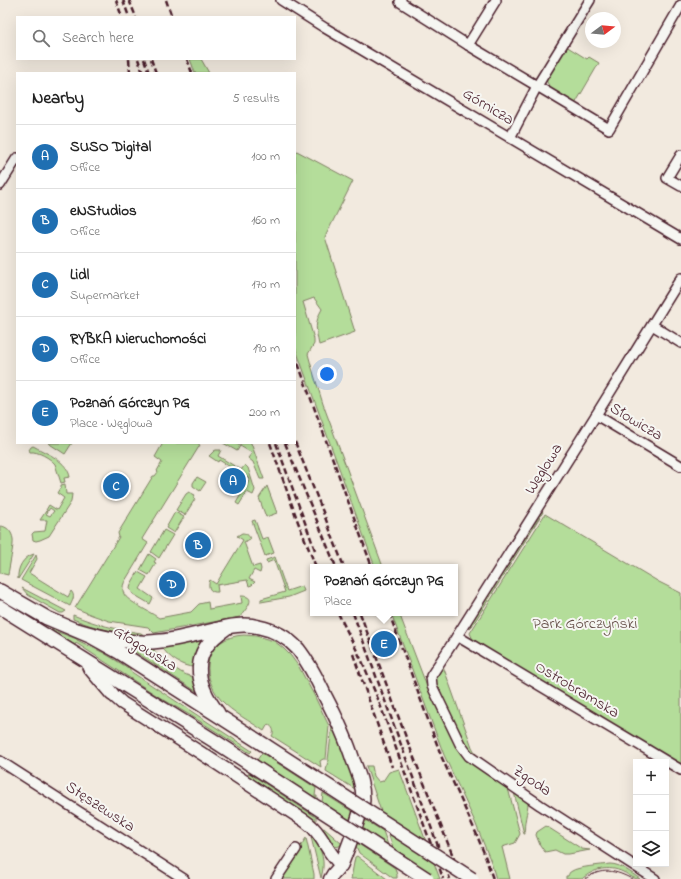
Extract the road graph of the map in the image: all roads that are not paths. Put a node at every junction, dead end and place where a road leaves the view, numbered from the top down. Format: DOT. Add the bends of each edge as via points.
graph roads {
  1 [pos="281,0"];
  2 [pos="401,0"];
  3 [pos="496,0"];
  4 [pos="590,0"];
  5 [pos="681,5"];
  6 [pos="468,45"];
  7 [pos="537,86"];
  8 [pos="510,138"];
  9 [pos="681,155"];
  10 [pos="16,160"];
  11 [pos="0,185"];
  12 [pos="681,186"];
  13 [pos="681,239"];
  14 [pos="681,278"];
  15 [pos="652,326"];
  16 [pos="681,343"];
  17 [pos="596,415"];
  18 [pos="681,466"];
  19 [pos="0,591"];
  20 [pos="0,607"];
  21 [pos="228,627"];
  22 [pos="77,630"];
  23 [pos="457,636"];
  24 [pos="81,658"];
  25 [pos="431,676"];
  26 [pos="112,694"];
  27 [pos="227,722"];
  28 [pos="0,761"];
  29 [pos="681,770"];
  30 [pos="296,849"];
  31 [pos="341,865"];
  32 [pos="184,879"];
  33 [pos="276,879"];
  34 [pos="330,879"];
  35 [pos="337,879"];
  36 [pos="427,879"];
  37 [pos="472,879"];
  38 [pos="656,879"];
  1 -- 8 [label="street, Górnicza"];
  2 -- 6 [label="street" via="400,2"];
  3 -- 6 [label="street"];
  4 -- 7 [label="street"];
  5 -- 7 [label="street" via="609,129"];
  6 -- 7 [label="street"];
  7 -- 8 [label="street"];
  8 -- 13 [label="street, Górnicza"];
  9 -- 12 [label="street" via="668,178"];
  10 -- 11 [label="street"];
  14 -- 15 [label="street, Węglowa"];
  15 -- 16 [label="street"];
  15 -- 17 [label="street, Węglowa"];
  17 -- 18 [label="street, Słowicza"];
  17 -- 23 [label="street, Węglowa"];
  19 -- 22 [label="main road, Głogowska" via="47,618"];
  20 -- 24 [label="main road"];
  21 -- 22 [label="main road" via="162,641 144,642"];
  21 -- 27 [label="main road" via="206,646 199,669 209,700"];
  21 -- 31 [label="main road" via="262,627 285,637 310,668 338,721 356,768 363,798"];
  22 -- 27 [label="main road, Głogowska" via="122,653"];
  23 -- 25 [label="street, Węglowa"];
  23 -- 29 [label="street, Ostrobramska"];
  24 -- 26 [label="main road"];
  24 -- 36 [label="main road, bridge"];
  25 -- 38 [label="street, Zgoda" via="432,686 460,744 469,756"];
  26 -- 31 [label="street" via="122,703 305,821 316,831"];
  27 -- 37 [label="main road, Głogowska, bridge"];
  28 -- 32 [label="street, Stęszewska"];
  30 -- 33 [label="street"];
  31 -- 34 [label="street"];
  31 -- 35 [label="street"];
}
